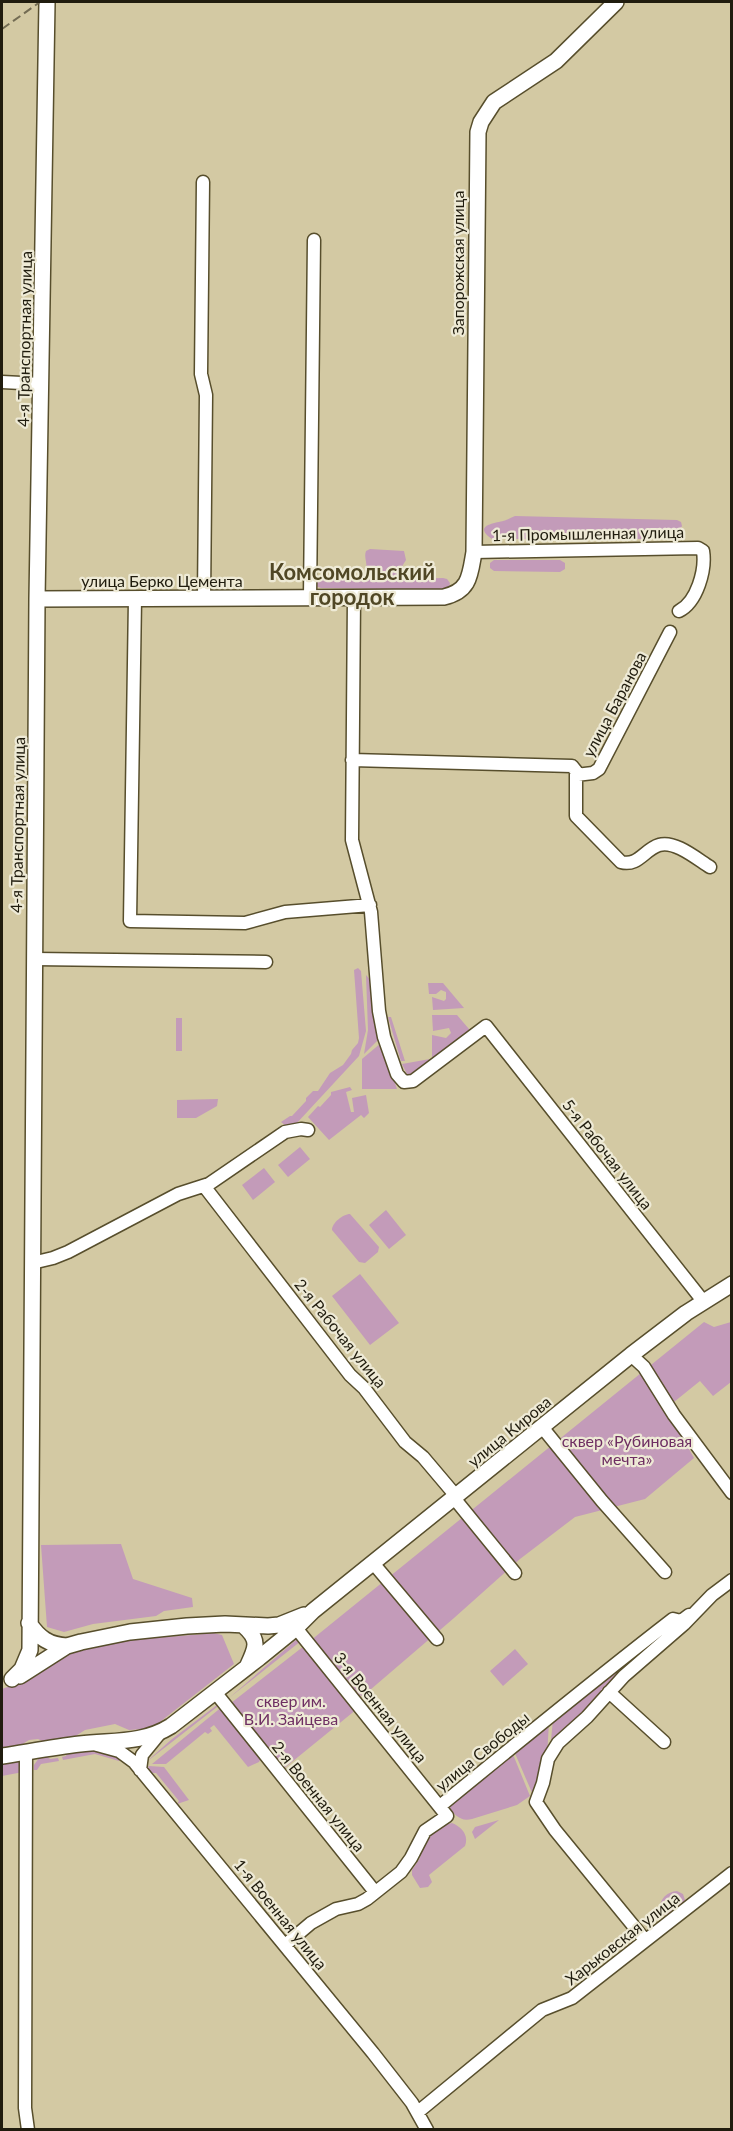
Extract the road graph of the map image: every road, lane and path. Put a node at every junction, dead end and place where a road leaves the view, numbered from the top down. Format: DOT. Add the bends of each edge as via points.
graph roads {
  1 [pos="47,2"];
  2 [pos="616,2"];
  3 [pos="204,182"];
  4 [pos="314,240"];
  5 [pos="2,382"];
  6 [pos="41,384"];
  7 [pos="474,552"];
  8 [pos="464,586"];
  9 [pos="310,597"];
  10 [pos="354,597"];
  11 [pos="204,598"];
  12 [pos="37,599"];
  13 [pos="135,599"];
  14 [pos="679,610"];
  15 [pos="670,632"];
  16 [pos="352,760"];
  17 [pos="576,775"];
  18 [pos="710,867"];
  19 [pos="370,905"];
  20 [pos="34,959"];
  21 [pos="266,962"];
  22 [pos="308,1130"];
  23 [pos="204,1186"];
  24 [pos="32,1263"];
  25 [pos="732,1284"];
  26 [pos="704,1301"];
  27 [pos="631,1355"];
  28 [pos="542,1427"];
  29 [pos="732,1493"];
  30 [pos="455,1497"];
  31 [pos="373,1563"];
  32 [pos="665,1572"];
  33 [pos="515,1573"];
  34 [pos="732,1580"];
  35 [pos="312,1611"];
  36 [pos="694,1613"];
  37 [pos="29,1623"];
  38 [pos="244,1626"];
  39 [pos="296,1628"];
  40 [pos="437,1639"];
  41 [pos="67,1646"];
  42 [pos="246,1668"];
  43 [pos="7,1680"];
  44 [pos="215,1692"];
  45 [pos="609,1692"];
  46 [pos="160,1733"];
  47 [pos="664,1742"];
  48 [pos="91,1743"];
  49 [pos="26,1752"];
  50 [pos="2,1756"];
  51 [pos="140,1770"];
  52 [pos="440,1806"];
  53 [pos="732,1873"];
  54 [pos="375,1892"];
  55 [pos="645,1940"];
  56 [pos="285,1945"];
  57 [pos="418,2112"];
  58 [pos="28,2130"];
  59 [pos="427,2130"];
  1 -- 6 [label="main road, 4-я Транспортная улица"];
  2 -- 7 [label="main road, Запорожская улица" via="556,61 494,102 478,132"];
  3 -- 11 [label="street"];
  4 -- 9 [label="street"];
  5 -- 6 [label="street"];
  6 -- 12 [label="main road, 4-я Транспортная улица"];
  7 -- 8 [label="main road, Запорожская улица"];
  7 -- 14 [label="street, 1-я Промышленная улица" via="693,548 703,551 696,592 688,605"];
  8 -- 10 [label="main road, улица Берко Цемента" via="444,597"];
  9 -- 10 [label="main road, улица Берко Цемента"];
  9 -- 11 [label="main road, улица Берко Цемента"];
  10 -- 16 [label="street"];
  11 -- 13 [label="main road, улица Берко Цемента"];
  12 -- 13 [label="main road, улица Берко Цемента"];
  12 -- 20 [label="main road, 4-я Транспортная улица"];
  13 -- 19 [label="street" via="130,921 245,923 285,912"];
  15 -- 17 [label="street, улица Баранова" via="600,770"];
  16 -- 17 [label="street" via="572,766"];
  16 -- 19 [label="street" via="352,840"];
  17 -- 18 [label="street" via="576,816 621,862 633,862 659,845 675,847"];
  19 -- 26 [label="street, 5-я Рабочая улица" via="379,1011 397,1074 405,1082 413,1081 486,1026"];
  20 -- 21 [label="street"];
  20 -- 24 [label="main road, 4-я Транспортная улица"];
  22 -- 23 [label="street" via="285,1132"];
  23 -- 24 [label="street" via="140,1212 68,1252"];
  23 -- 30 [label="street, 2-я Рабочая улица" via="350,1375"];
  24 -- 37 [label="main road, 4-я Транспортная улица"];
  25 -- 26 [label="main road, улица Кирова"];
  26 -- 27 [label="main road, улица Кирова"];
  27 -- 28 [label="main road, улица Кирова"];
  27 -- 29 [label="street" via="644,1367"];
  28 -- 30 [label="main road, улица Кирова"];
  28 -- 32 [label="street"];
  30 -- 31 [label="main road, улица Кирова"];
  30 -- 33 [label="street, 2-я Рабочая улица"];
  31 -- 35 [label="main road, улица Кирова"];
  31 -- 40 [label="street"];
  34 -- 36 [label="street, улица Свободы"];
  35 -- 38 [label="main road, улица Кирова" via="279,1625"];
  35 -- 39 [label="main road, улица Кирова"];
  36 -- 45 [label="street, улица Свободы"];
  36 -- 52 [label="street, улица Свободы" via="681,1621 673,1619"];
  37 -- 41 [label="main road" via="47,1642"];
  37 -- 43 [label="main road, 4-я Транспортная улица" via="27,1659 22,1669"];
  38 -- 41 [label="main road, улица Кирова" via="130,1632"];
  38 -- 42 [label="main road" via="252,1632 256,1643"];
  39 -- 42 [label="main road, улица Кирова"];
  39 -- 52 [label="street, 3-я Военная улица"];
  41 -- 43 [label="main road" via="22,1675"];
  42 -- 44 [label="main road, улица Кирова"];
  44 -- 46 [label="main road, улица Кирова"];
  44 -- 54 [label="street, 2-я Военная улица"];
  45 -- 47 [label="street"];
  45 -- 55 [label="street, улица Свободы" via="551,1751 536,1802"];
  46 -- 48 [label="main road, улица Кирова" via="136,1740"];
  46 -- 51 [label="street" via="142,1755"];
  48 -- 49 [label="main road, улица Кирова"];
  48 -- 51 [label="street, 1-я Военная улица" via="119,1751"];
  49 -- 50 [label="main road, улица Кирова"];
  49 -- 58 [label="street"];
  51 -- 56 [label="street, 1-я Военная улица"];
  52 -- 54 [label="street, улица Свободы" via="447,1816 425,1831 401,1872"];
  53 -- 55 [label="street, Харьковская улица"];
  54 -- 56 [label="street, улица Свободы" via="358,1904 336,1909 311,1923"];
  55 -- 57 [label="street, Харьковская улица" via="572,1998 542,2010"];
  56 -- 57 [label="street, 1-я Военная улица"];
  57 -- 59 [label="street, 1-я Военная улица"];
}
